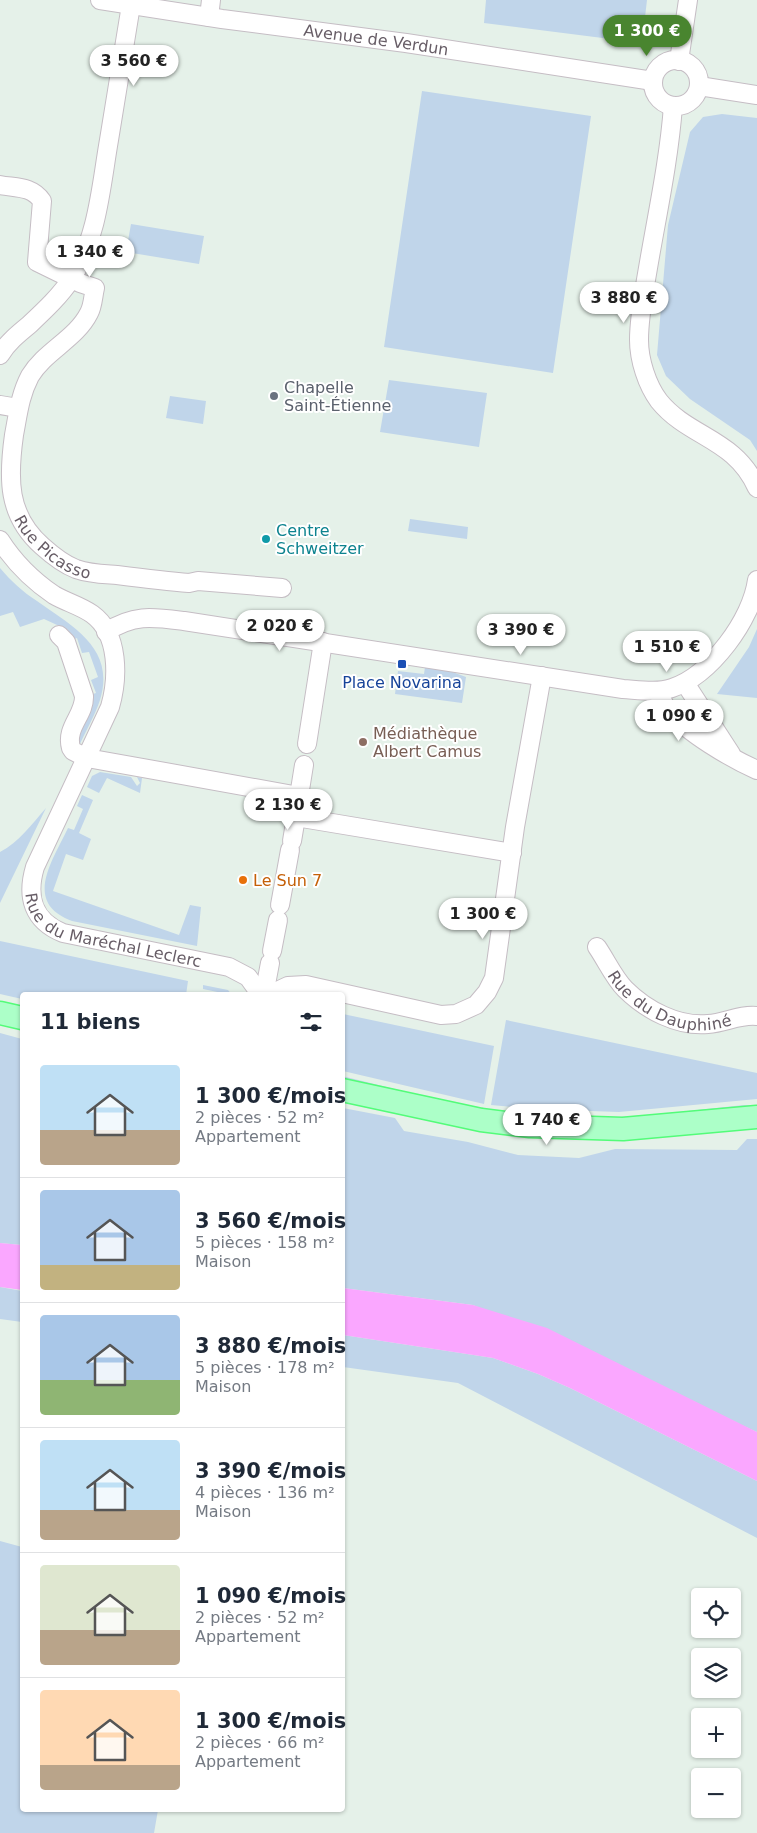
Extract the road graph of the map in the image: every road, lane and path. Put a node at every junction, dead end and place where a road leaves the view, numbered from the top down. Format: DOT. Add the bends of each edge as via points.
graph roads {
  1 [pos="100,0"];
  2 [pos="688,0"];
  3 [pos="131,5"];
  4 [pos="210,8"];
  5 [pos="679,61"];
  6 [pos="653,81"];
  7 [pos="699,86"];
  8 [pos="757,95"];
  9 [pos="673,106"];
  10 [pos="0,186"];
  11 [pos="71,278"];
  12 [pos="0,355"];
  13 [pos="0,405"];
  14 [pos="18,408"];
  15 [pos="757,488"];
  16 [pos="0,540"];
  17 [pos="757,580"];
  18 [pos="282,588"];
  19 [pos="106,632"];
  20 [pos="59,635"];
  21 [pos="323,642"];
  22 [pos="542,676"];
  23 [pos="685,683"];
  24 [pos="657,691"];
  25 [pos="307,744"];
  26 [pos="87,758"];
  27 [pos="734,758"];
  28 [pos="304,764"];
  29 [pos="757,770"];
  30 [pos="299,796"];
  31 [pos="296,817"];
  32 [pos="512,853"];
  33 [pos="597,947"];
  34 [pos="260,992"];
  35 [pos="264,992"];
  36 [pos="275,992"];
  37 [pos="338,992"];
  38 [pos="345,994"];
  39 [pos="0,1013"];
  40 [pos="757,1016"];
  41 [pos="20,1018"];
  42 [pos="345,1091"];
  43 [pos="757,1117"];
  1 -- 3 [label="street, Avenue de Verdun"];
  2 -- 5 [label="street"];
  3 -- 4 [label="street, Avenue de Verdun"];
  3 -- 11 [label="street" via="94,228"];
  4 -- 6 [label="street, Avenue de Verdun" via="415,45"];
  5 -- 6 [label="street" via="660,66"];
  5 -- 7 [label="street" via="695,71"];
  6 -- 9 [label="street" via="659,99"];
  7 -- 8 [label="street"];
  7 -- 9 [label="street" via="690,102"];
  9 -- 15 [label="street" via="643,304 640,358 659,401 731,452 743,464"];
  10 -- 11 [label="street" via="27,189 37,194 42,207 36,262"];
  11 -- 12 [label="street" via="47,308"];
  11 -- 14 [label="street, Rue Picasso" via="95,288 90,311 81,327 36,368"];
  13 -- 14 [label="street"];
  14 -- 18 [label="street, Rue Picasso" via="10,459 15,507 26,529 63,562 91,573"];
  16 -- 19 [label="street" via="16,562 39,584 91,613"];
  17 -- 23 [label="street" via="739,625 725,646 709,665"];
  19 -- 21 [label="street" via="116,625 148,617"];
  19 -- 26 [label="street, Rue du Maréchal Leclerc" via="115,661 115,690"];
  20 -- 26 [label="street" via="66,642 84,696 84,703 69,733 70,744 73,751"];
  21 -- 22 [label="street"];
  21 -- 25 [label="street"];
  22 -- 24 [label="street"];
  22 -- 32 [label="street"];
  23 -- 24 [label="street"];
  23 -- 27 [label="street"];
  24 -- 27 [label="street" via="683,725"];
  26 -- 30 [label="street"];
  26 -- 34 [label="street, Rue du Maréchal Leclerc" via="31,878 32,904 40,916 49,926 63,933 229,967 248,978"];
  27 -- 29 [label="street"];
  28 -- 30 [label="street"];
  30 -- 31 [label="street"];
  31 -- 32 [label="street"];
  31 -- 35 [label="street"];
  32 -- 38 [label="street" via="494,978 482,1000 456,1014 442,1015"];
  33 -- 40 [label="street, Rue du Dauphiné" via="624,988 666,1017 707,1025 748,1015"];
  36 -- 37 [label="street" via="288,986 306,985"];
  39 -- 41 [label="main road"];
  42 -- 43 [label="main road" via="481,1120 530,1126 623,1129"];
}
